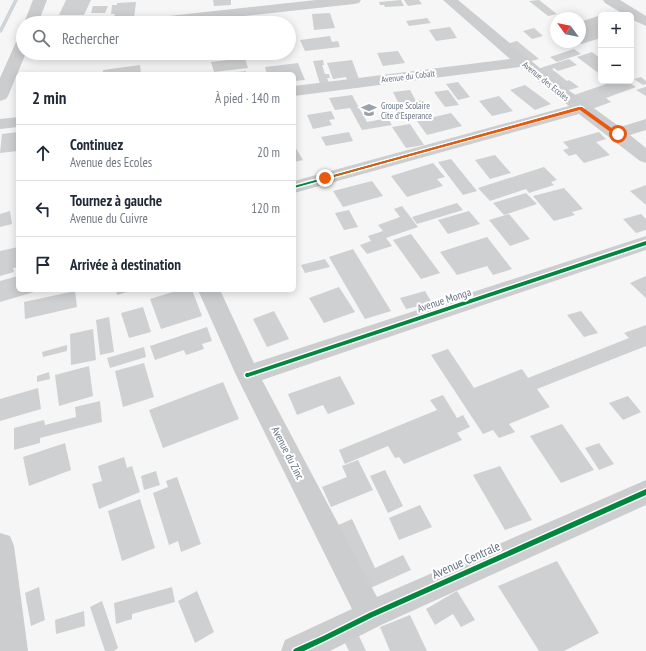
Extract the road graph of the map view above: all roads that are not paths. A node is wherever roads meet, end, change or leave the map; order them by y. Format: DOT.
graph roads {
  1 [pos="40,0"];
  2 [pos="354,0"];
  3 [pos="450,0"];
  4 [pos="610,0"];
  5 [pos="34,16"];
  6 [pos="206,16"];
  7 [pos="646,22"];
  8 [pos="16,58"];
  9 [pos="522,62"];
  10 [pos="296,91"];
  11 [pos="0,96"];
  12 [pos="581,108"];
  13 [pos="16,122"];
  14 [pos="0,124"];
  15 [pos="646,124"];
  16 [pos="618,134"];
  17 [pos="646,158"];
  18 [pos="296,186"];
  19 [pos="646,244"];
  20 [pos="210,292"];
  21 [pos="248,375"];
  22 [pos="646,492"];
  23 [pos="0,546"];
  24 [pos="371,615"];
  25 [pos="328,645"];
  26 [pos="13,651"];
  27 [pos="296,651"];
  1 -- 5 [label="street"];
  2 -- 6 [label="street"];
  3 -- 9 [label="street, Avenue des Ecoles"];
  4 -- 7 [label="street"];
  8 -- 11 [label="street"];
  9 -- 10 [label="street, Avenue du Cobalt"];
  9 -- 12 [label="street, Avenue des Ecoles"];
  12 -- 16 [label="street, Avenue des Ecoles"];
  12 -- 18 [label="street"];
  13 -- 14 [label="street"];
  15 -- 16 [label="street"];
  16 -- 17 [label="street, Avenue des Ecoles"];
  19 -- 21 [label="street, Avenue Monga"];
  20 -- 21 [label="street, Avenue du Zinc"];
  21 -- 24 [label="street, Avenue du Zinc"];
  22 -- 24 [label="street, Avenue Centrale"];
  23 -- 26 [label="street"];
  24 -- 25 [label="street, Avenue Centrale"];
  25 -- 27 [label="street, Avenue Centrale"];
}
